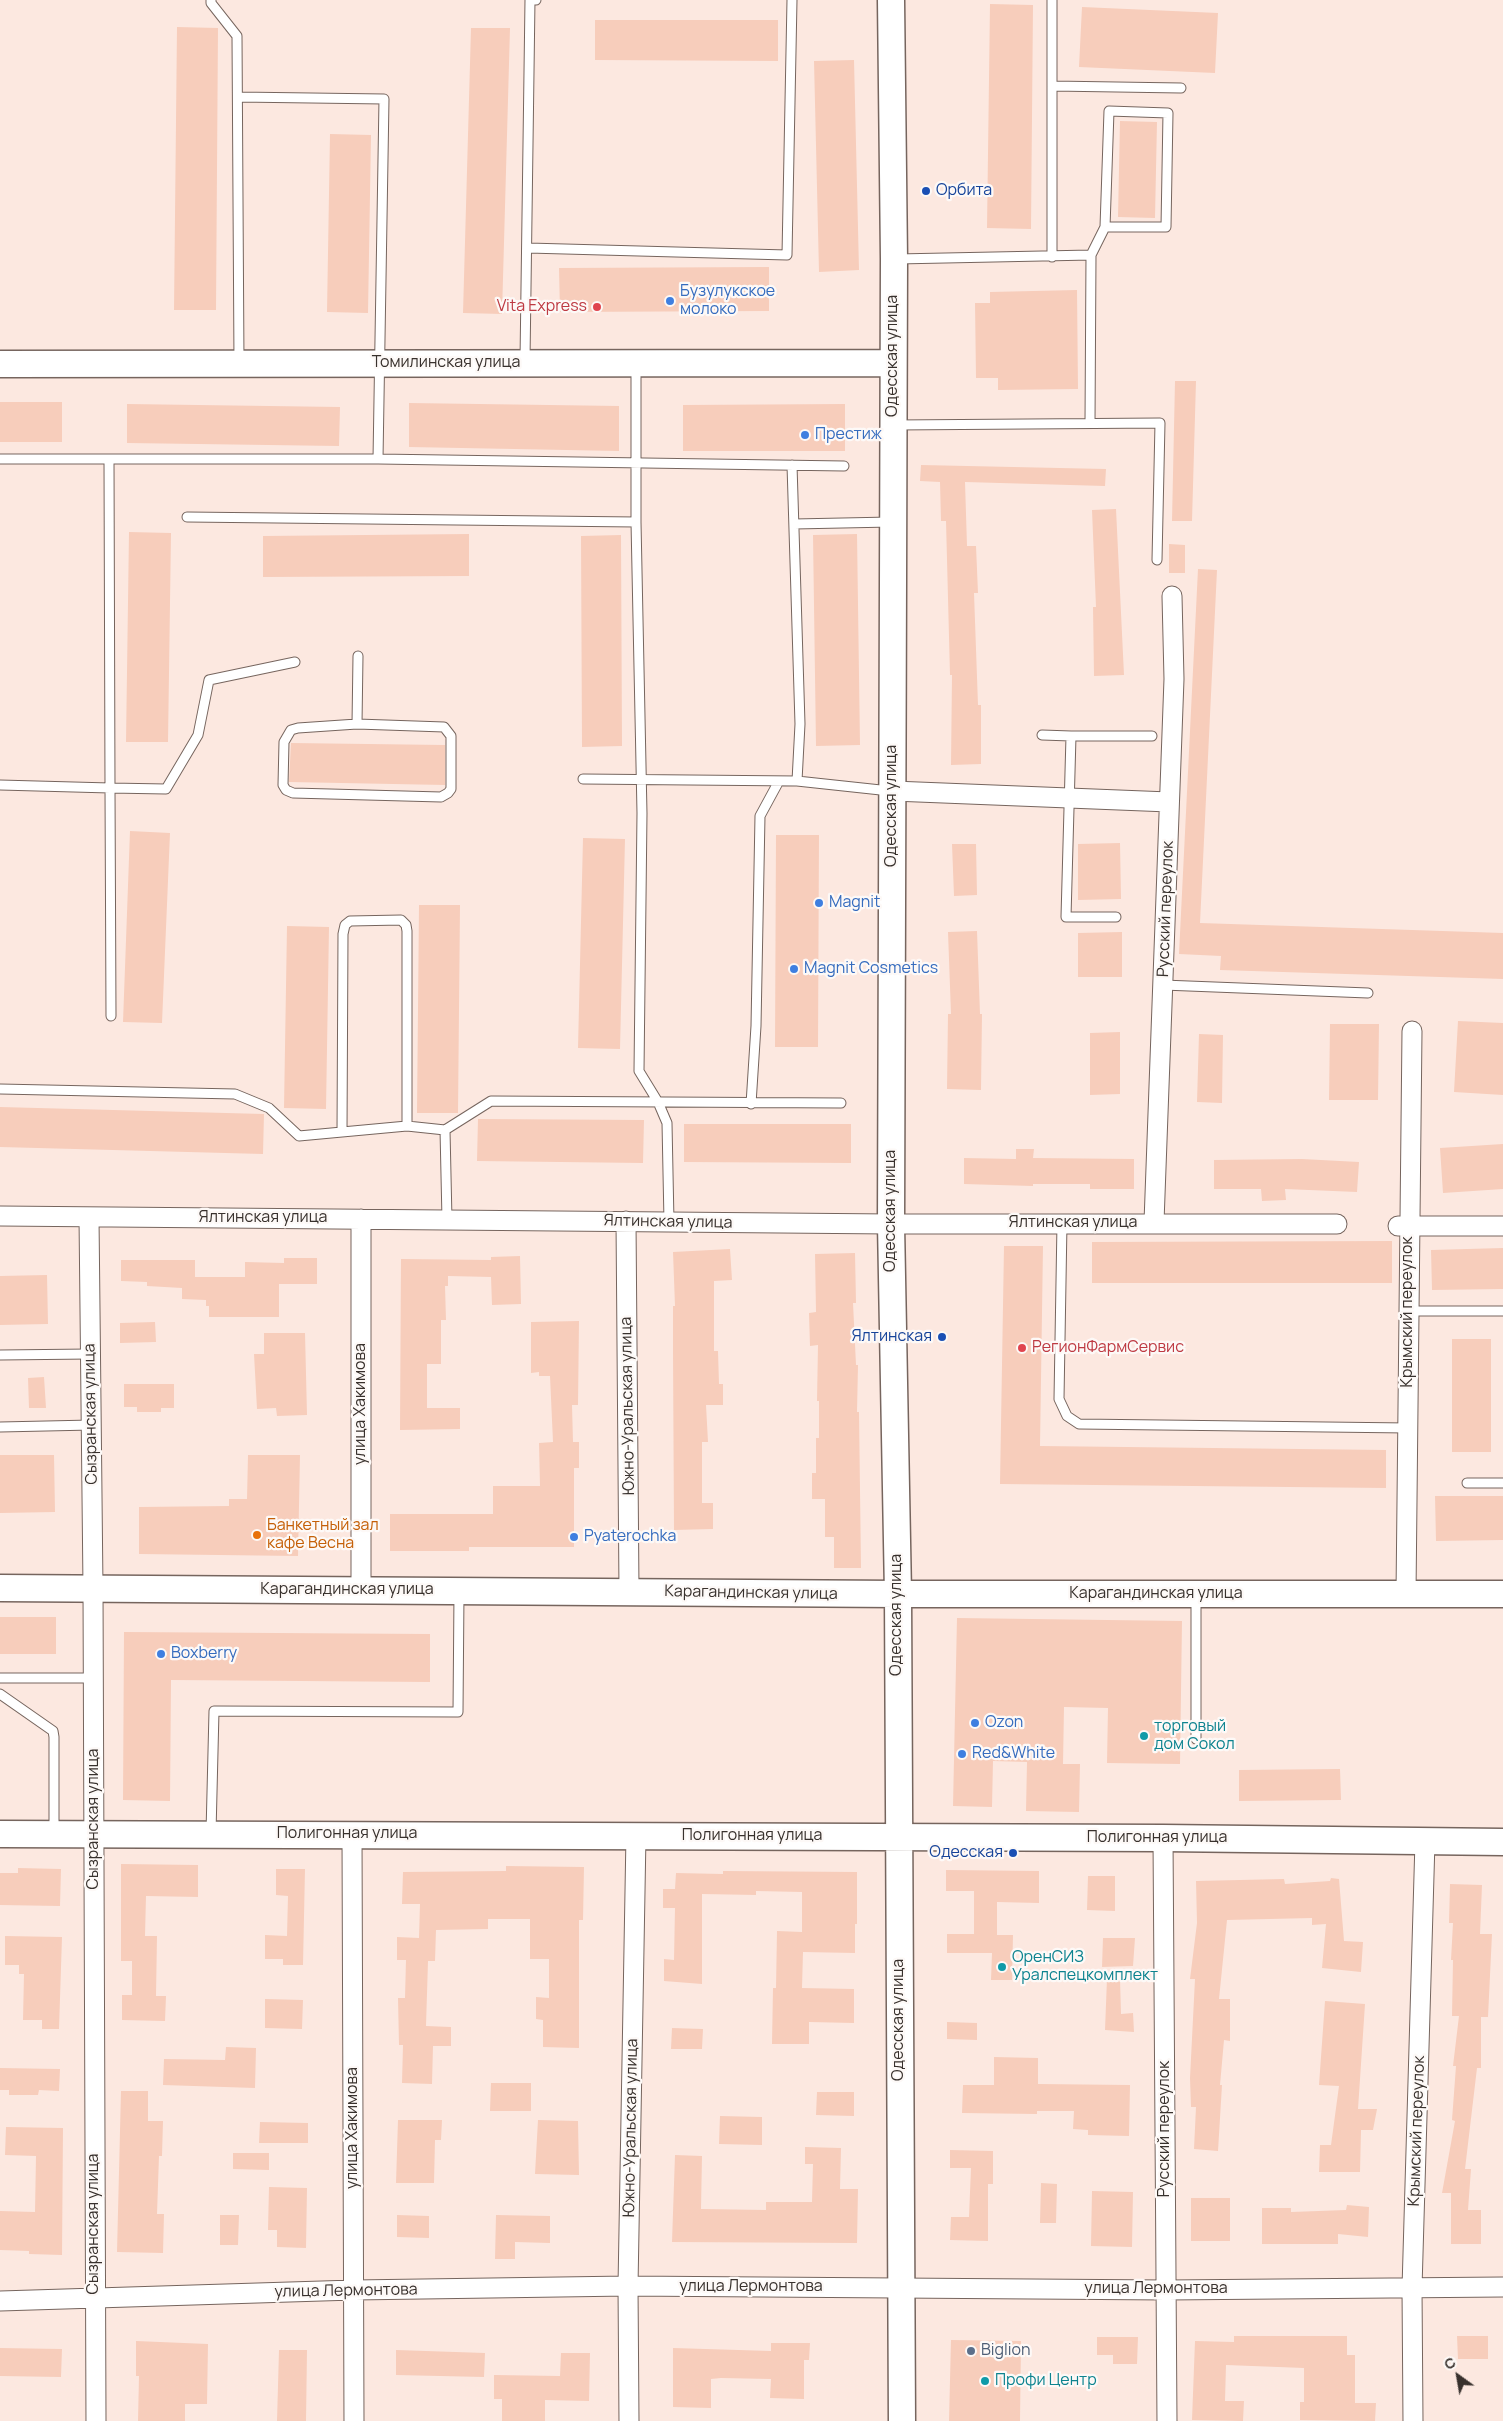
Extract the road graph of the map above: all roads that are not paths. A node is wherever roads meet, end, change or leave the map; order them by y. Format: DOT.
graph roads {
  1 [pos="211,0"];
  2 [pos="536,0"];
  3 [pos="792,0"];
  4 [pos="891,0"];
  5 [pos="1052,0"];
  6 [pos="1052,86"];
  7 [pos="1180,88"];
  8 [pos="238,97"];
  9 [pos="1105,228"];
  10 [pos="528,248"];
  11 [pos="1091,255"];
  12 [pos="1052,257"];
  13 [pos="894,259"];
  14 [pos="380,363"];
  15 [pos="525,363"];
  16 [pos="636,363"];
  17 [pos="893,363"];
  18 [pos="0,364"];
  19 [pos="240,364"];
  20 [pos="1090,423"];
  21 [pos="893,425"];
  22 [pos="0,459"];
  23 [pos="109,459"];
  24 [pos="378,459"];
  25 [pos="638,463"];
  26 [pos="792,465"];
  27 [pos="844,466"];
  28 [pos="187,517"];
  29 [pos="636,522"];
  30 [pos="892,522"];
  31 [pos="794,524"];
  32 [pos="1157,560"];
  33 [pos="1172,596"];
  34 [pos="358,656"];
  35 [pos="295,662"];
  36 [pos="358,724"];
  37 [pos="1042,735"];
  38 [pos="1071,736"];
  39 [pos="1152,736"];
  40 [pos="583,779"];
  41 [pos="641,779"];
  42 [pos="798,781"];
  43 [pos="779,782"];
  44 [pos="0,785"];
  45 [pos="110,788"];
  46 [pos="892,791"];
  47 [pos="1070,798"];
  48 [pos="1169,802"];
  49 [pos="1116,917"];
  50 [pos="1163,985"];
  51 [pos="1368,993"];
  52 [pos="111,1016"];
  53 [pos="1412,1031"];
  54 [pos="0,1089"];
  55 [pos="658,1102"];
  56 [pos="841,1103"];
  57 [pos="750,1104"];
  58 [pos="407,1126"];
  59 [pos="445,1130"];
  60 [pos="342,1132"];
  61 [pos="0,1216"];
  62 [pos="89,1217"];
  63 [pos="361,1219"];
  64 [pos="447,1220"];
  65 [pos="626,1221"];
  66 [pos="669,1222"];
  67 [pos="1154,1222"];
  68 [pos="891,1224"];
  69 [pos="1062,1224"];
  70 [pos="1337,1224"];
  71 [pos="1403,1226"];
  72 [pos="1503,1226"];
  73 [pos="1409,1311"];
  74 [pos="1503,1311"];
  75 [pos="90,1354"];
  76 [pos="0,1355"];
  77 [pos="92,1425"];
  78 [pos="0,1427"];
  79 [pos="1408,1428"];
  80 [pos="1503,1482"];
  81 [pos="1467,1483"];
  82 [pos="0,1588"];
  83 [pos="93,1588"];
  84 [pos="361,1590"];
  85 [pos="459,1591"];
  86 [pos="629,1592"];
  87 [pos="898,1594"];
  88 [pos="1196,1594"];
  89 [pos="1406,1594"];
  90 [pos="1503,1594"];
  91 [pos="0,1678"];
  92 [pos="94,1678"];
  93 [pos="0,1694"];
  94 [pos="1196,1739"];
  95 [pos="0,1834"];
  96 [pos="54,1834"];
  97 [pos="94,1834"];
  98 [pos="211,1834"];
  99 [pos="352,1834"];
  100 [pos="636,1835"];
  101 [pos="898,1838"];
  102 [pos="1163,1838"];
  103 [pos="1425,1841"];
  104 [pos="1503,1842"];
  105 [pos="628,2286"];
  106 [pos="901,2287"];
  107 [pos="1503,2287"];
  108 [pos="1412,2288"];
  109 [pos="354,2290"];
  110 [pos="1166,2290"];
  111 [pos="94,2298"];
  112 [pos="0,2301"];
  113 [pos="96,2421"];
  114 [pos="354,2421"];
  115 [pos="629,2421"];
  116 [pos="902,2421"];
  117 [pos="1167,2421"];
  118 [pos="1413,2421"];
  1 -- 8 [label="lane"];
  2 -- 10 [label="lane"];
  3 -- 10 [label="lane"];
  4 -- 13 [label="street, Одесская улица"];
  5 -- 6 [label="lane"];
  6 -- 7 [label="lane"];
  6 -- 12 [label="lane"];
  8 -- 14 [label="lane"];
  8 -- 19 [label="lane"];
  9 -- 9 [label="lane"];
  9 -- 11 [label="lane"];
  10 -- 15 [label="lane"];
  11 -- 12 [label="lane"];
  11 -- 20 [label="lane"];
  12 -- 13 [label="lane"];
  13 -- 17 [label="street, Одесская улица"];
  14 -- 15 [label="street, Томилинская улица"];
  14 -- 19 [label="street, Томилинская улица"];
  14 -- 24 [label="lane"];
  15 -- 16 [label="street, Томилинская улица"];
  16 -- 17 [label="street, Томилинская улица"];
  16 -- 25 [label="lane"];
  17 -- 21 [label="street, Одесская улица"];
  18 -- 19 [label="street, Томилинская улица"];
  20 -- 21 [label="lane"];
  20 -- 32 [label="lane"];
  21 -- 30 [label="street, Одесская улица"];
  22 -- 23 [label="lane"];
  23 -- 24 [label="lane"];
  23 -- 45 [label="lane"];
  24 -- 25 [label="lane"];
  25 -- 26 [label="lane"];
  25 -- 29 [label="lane"];
  26 -- 27 [label="lane"];
  26 -- 31 [label="lane"];
  28 -- 29 [label="lane"];
  29 -- 41 [label="lane"];
  30 -- 31 [label="lane"];
  30 -- 46 [label="street, Одесская улица"];
  31 -- 42 [label="lane"];
  33 -- 48 [label="street, Русский переулок"];
  34 -- 36 [label="lane"];
  35 -- 45 [label="lane"];
  36 -- 36 [label="lane"];
  37 -- 38 [label="lane"];
  38 -- 39 [label="lane"];
  38 -- 47 [label="lane"];
  40 -- 41 [label="lane"];
  41 -- 43 [label="lane"];
  41 -- 55 [label="lane"];
  42 -- 43 [label="lane"];
  42 -- 46 [label="lane"];
  43 -- 57 [label="lane"];
  44 -- 45 [label="lane"];
  45 -- 52 [label="lane"];
  46 -- 47 [label="street"];
  46 -- 68 [label="street, Одесская улица"];
  47 -- 48 [label="street"];
  47 -- 49 [label="lane"];
  48 -- 50 [label="street, Русский переулок"];
  50 -- 51 [label="lane"];
  50 -- 67 [label="street, Русский переулок"];
  53 -- 71 [label="street, Крымский переулок"];
  54 -- 60 [label="lane"];
  55 -- 57 [label="lane"];
  55 -- 59 [label="lane"];
  55 -- 66 [label="lane"];
  56 -- 57 [label="lane"];
  58 -- 59 [label="lane"];
  58 -- 60 [label="lane"];
  58 -- 60 [label="lane"];
  59 -- 64 [label="lane"];
  61 -- 62 [label="street, Ялтинская улица"];
  62 -- 63 [label="street, Ялтинская улица"];
  62 -- 75 [label="street, Сызранская улица"];
  63 -- 64 [label="street, Ялтинская улица"];
  63 -- 84 [label="street, улица Хакимова"];
  64 -- 65 [label="street, Ялтинская улица"];
  65 -- 66 [label="street, Ялтинская улица"];
  65 -- 86 [label="street, Южно-Уральская улица"];
  66 -- 68 [label="street, Ялтинская улица"];
  67 -- 69 [label="street, Ялтинская улица"];
  67 -- 70 [label="street, Ялтинская улица"];
  68 -- 69 [label="street, Ялтинская улица"];
  68 -- 87 [label="street, Одесская улица"];
  69 -- 79 [label="lane"];
  71 -- 72 [label="street"];
  71 -- 73 [label="street, Крымский переулок"];
  73 -- 74 [label="lane"];
  73 -- 79 [label="street, Крымский переулок"];
  75 -- 76 [label="lane"];
  75 -- 77 [label="street, Сызранская улица"];
  77 -- 78 [label="lane"];
  77 -- 83 [label="street, Сызранская улица"];
  79 -- 89 [label="street, Крымский переулок"];
  80 -- 81 [label="lane"];
  82 -- 83 [label="street, Карагандинская улица"];
  83 -- 84 [label="street, Карагандинская улица"];
  83 -- 92 [label="street, Сызранская улица"];
  84 -- 85 [label="street, Карагандинская улица"];
  85 -- 86 [label="street, Карагандинская улица"];
  85 -- 98 [label="lane"];
  86 -- 87 [label="street, Карагандинская улица"];
  87 -- 88 [label="street, Карагандинская улица"];
  87 -- 101 [label="street, Одесская улица"];
  88 -- 89 [label="street, Карагандинская улица"];
  88 -- 94 [label="lane"];
  89 -- 90 [label="street, Карагандинская улица"];
  91 -- 92 [label="lane"];
  92 -- 97 [label="street, Сызранская улица"];
  93 -- 96 [label="lane"];
  95 -- 96 [label="street, Полигонная улица"];
  96 -- 97 [label="street, Полигонная улица"];
  97 -- 98 [label="street, Полигонная улица"];
  97 -- 111 [label="street, Сызранская улица"];
  98 -- 99 [label="street, Полигонная улица"];
  99 -- 100 [label="street, Полигонная улица"];
  99 -- 109 [label="street, улица Хакимова"];
  100 -- 101 [label="street, Полигонная улица"];
  100 -- 105 [label="street, Южно-Уральская улица"];
  101 -- 102 [label="street, Полигонная улица"];
  101 -- 106 [label="street, Одесская улица"];
  102 -- 103 [label="street, Полигонная улица"];
  102 -- 110 [label="street, Русский переулок"];
  103 -- 104 [label="street, Полигонная улица"];
  103 -- 108 [label="street, Крымский переулок"];
  105 -- 106 [label="street, улица Лермонтова"];
  105 -- 109 [label="street, улица Лермонтова"];
  105 -- 115 [label="street, Южно-Уральская улица"];
  106 -- 110 [label="street, улица Лермонтова"];
  106 -- 116 [label="street, Одесская улица"];
  107 -- 108 [label="street, улица Лермонтова"];
  108 -- 110 [label="street, улица Лермонтова"];
  108 -- 118 [label="street, Крымский переулок"];
  109 -- 111 [label="street, улица Лермонтова"];
  109 -- 114 [label="street, улица Хакимова"];
  110 -- 117 [label="street, Русский переулок"];
  111 -- 112 [label="street, улица Лермонтова"];
  111 -- 113 [label="street, Сызранская улица"];
}
